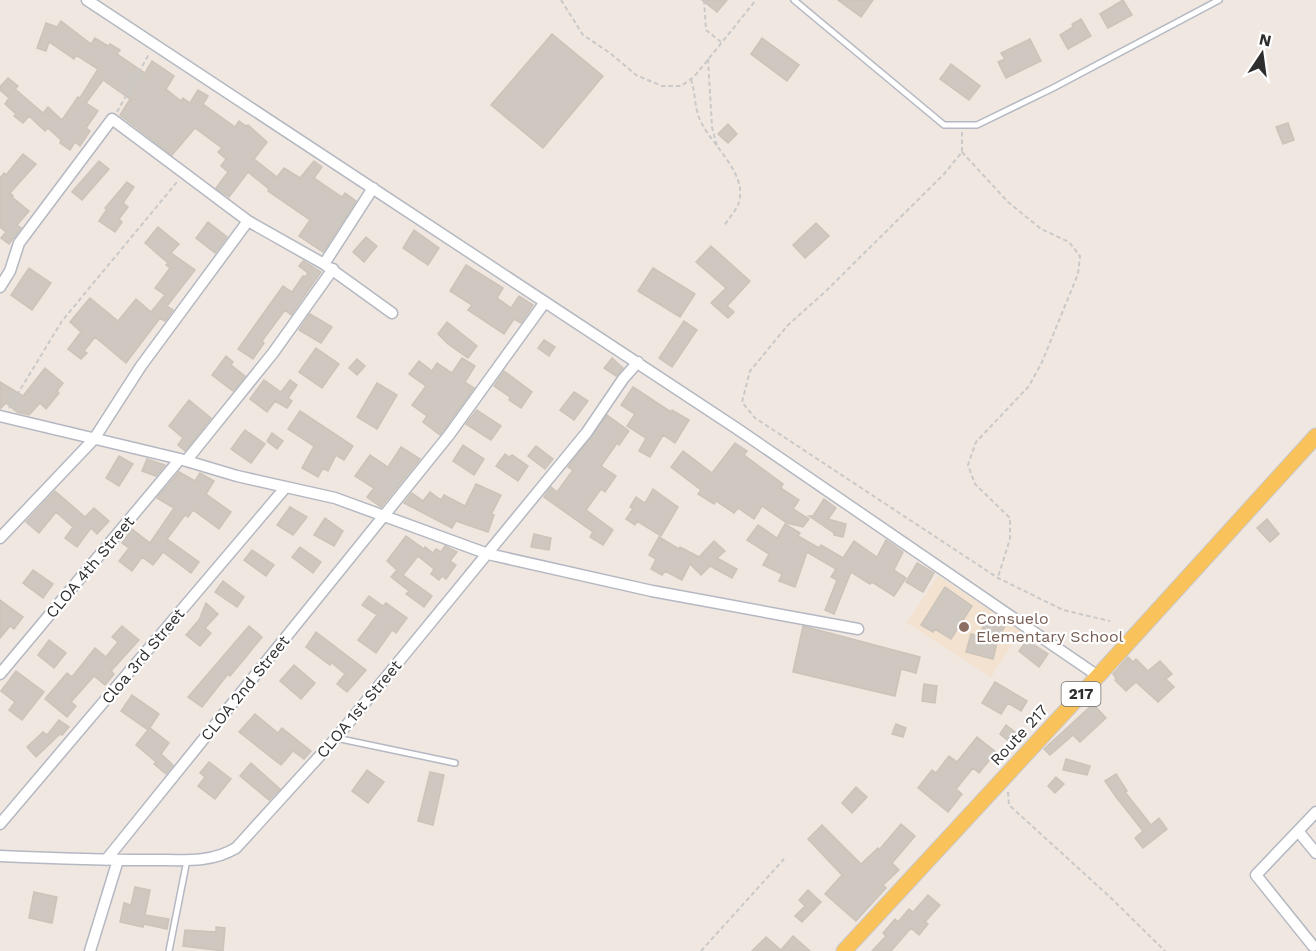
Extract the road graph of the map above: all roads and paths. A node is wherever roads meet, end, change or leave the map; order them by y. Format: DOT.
graph roads {
  1 [pos="87,0"];
  2 [pos="561,0"];
  3 [pos="704,0"];
  4 [pos="756,0"];
  5 [pos="794,0"];
  6 [pos="1219,0"];
  7 [pos="721,42"];
  8 [pos="155,43"];
  9 [pos="708,59"];
  10 [pos="691,79"];
  11 [pos="112,119"];
  12 [pos="962,125"];
  13 [pos="718,148"];
  14 [pos="962,152"];
  15 [pos="185,173"];
  16 [pos="373,188"];
  17 [pos="248,221"];
  18 [pos="724,226"];
  19 [pos="328,266"];
  20 [pos="0,286"];
  21 [pos="545,302"];
  22 [pos="392,313"];
  23 [pos="638,362"];
  24 [pos="3,416"];
  25 [pos="1316,435"];
  26 [pos="94,439"];
  27 [pos="183,460"];
  28 [pos="285,488"];
  29 [pos="384,515"];
  30 [pos="0,538"];
  31 [pos="488,554"];
  32 [pos="998,578"];
  33 [pos="1110,621"];
  34 [pos="858,629"];
  35 [pos="0,674"];
  36 [pos="1098,676"];
  37 [pos="336,738"];
  38 [pos="455,763"];
  39 [pos="1007,774"];
  40 [pos="1316,812"];
  41 [pos="0,824"];
  42 [pos="1298,831"];
  43 [pos="1316,853"];
  44 [pos="0,856"];
  45 [pos="784,859"];
  46 [pos="112,860"];
  47 [pos="187,860"];
  48 [pos="1313,946"];
  49 [pos="90,951"];
  50 [pos="169,951"];
  51 [pos="700,951"];
  52 [pos="844,951"];
  53 [pos="1165,951"];
  1 -- 8 [label="street"];
  2 -- 10 [label="path"];
  3 -- 7 [label="path"];
  4 -- 7 [label="path"];
  5 -- 12 [label="lane"];
  6 -- 12 [label="lane"];
  7 -- 9 [label="path"];
  8 -- 11 [label="path"];
  8 -- 16 [label="street"];
  9 -- 10 [label="path"];
  9 -- 13 [label="path"];
  10 -- 13 [label="path"];
  11 -- 15 [label="street"];
  11 -- 20 [label="street"];
  12 -- 14 [label="path"];
  13 -- 18 [label="path"];
  14 -- 32 [label="path"];
  14 -- 32 [label="path"];
  15 -- 17 [label="street"];
  15 -- 24 [label="path"];
  16 -- 19 [label="street, CLOA 4th Street"];
  16 -- 21 [label="street"];
  17 -- 19 [label="street"];
  17 -- 26 [label="street"];
  19 -- 22 [label="street"];
  19 -- 27 [label="street, CLOA 4th Street"];
  21 -- 23 [label="street"];
  21 -- 29 [label="street, CLOA 2nd Street"];
  23 -- 31 [label="street, CLOA 1st Street"];
  23 -- 36 [label="street"];
  24 -- 26 [label="street"];
  25 -- 36 [label="main road, Route 217 / 217"];
  26 -- 27 [label="street"];
  26 -- 30 [label="street"];
  27 -- 28 [label="street"];
  27 -- 35 [label="street, CLOA 4th Street"];
  28 -- 29 [label="street"];
  28 -- 41 [label="street, Cloa 3rd Street"];
  29 -- 31 [label="street"];
  29 -- 46 [label="street, CLOA 2nd Street"];
  31 -- 34 [label="street"];
  31 -- 37 [label="street, CLOA 1st Street"];
  32 -- 33 [label="path"];
  36 -- 39 [label="main road, Route 217 / 217"];
  37 -- 38 [label="lane"];
  37 -- 47 [label="street, CLOA 1st Street"];
  39 -- 52 [label="main road, Route 217 / 217"];
  39 -- 53 [label="path"];
  40 -- 42 [label="street"];
  42 -- 43 [label="street"];
  42 -- 48 [label="street"];
  44 -- 46 [label="street"];
  45 -- 51 [label="path"];
  46 -- 47 [label="street"];
  46 -- 49 [label="street, CLOA 2nd Street"];
  47 -- 50 [label="lane"];
}
